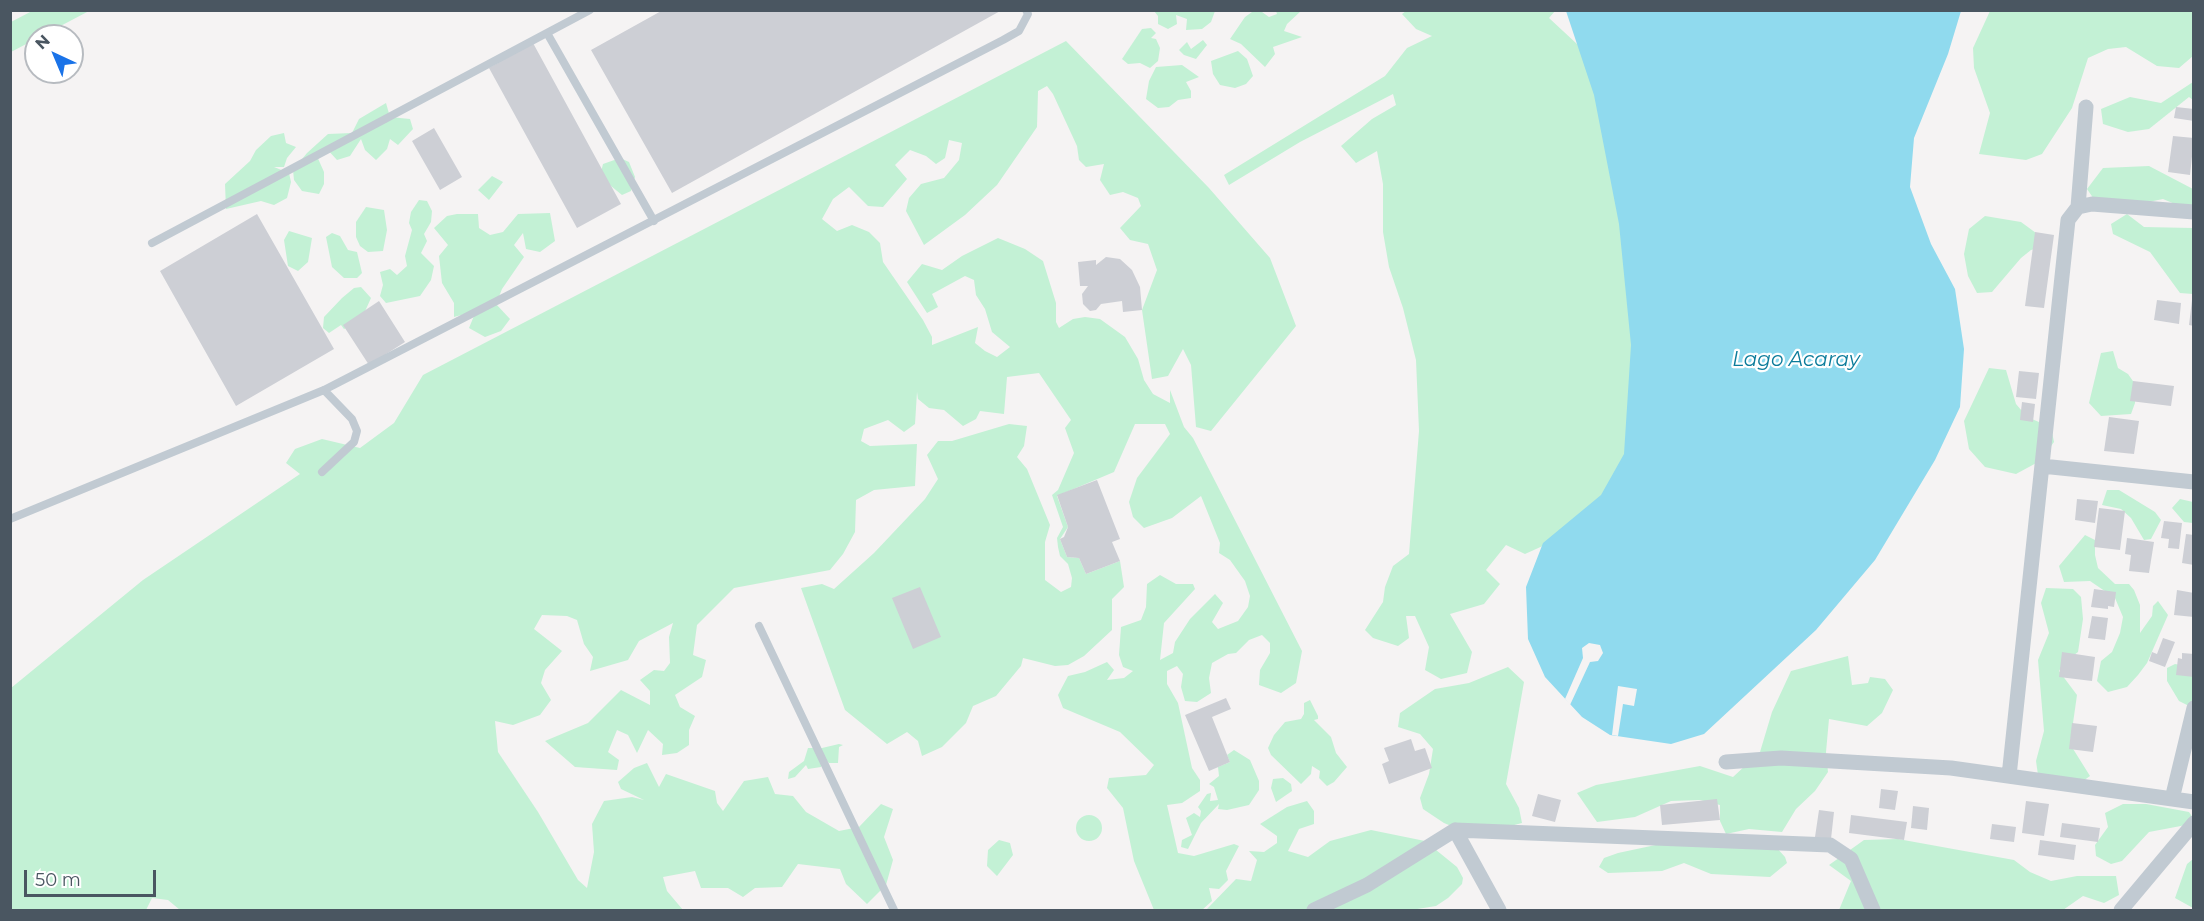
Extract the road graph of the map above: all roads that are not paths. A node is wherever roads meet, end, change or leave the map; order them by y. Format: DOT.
graph roads {
  1 [pos="590,10"];
  2 [pos="1026,10"];
  3 [pos="547,33"];
  4 [pos="2086,107"];
  5 [pos="2078,207"];
  6 [pos="2193,212"];
  7 [pos="654,220"];
  8 [pos="152,243"];
  9 [pos="324,390"];
  10 [pos="2042,466"];
  11 [pos="322,471"];
  12 [pos="2193,482"];
  13 [pos="10,519"];
  14 [pos="759,626"];
  15 [pos="2193,708"];
  16 [pos="1726,762"];
  17 [pos="2009,776"];
  18 [pos="2172,799"];
  19 [pos="2193,802"];
  20 [pos="2193,823"];
  21 [pos="1455,830"];
  22 [pos="894,910"];
  23 [pos="1314,910"];
  24 [pos="1499,910"];
  25 [pos="1873,910"];
  26 [pos="2121,910"];
  1 -- 3 [label="lane"];
  2 -- 7 [label="lane"];
  3 -- 7 [label="lane"];
  3 -- 8 [label="lane"];
  4 -- 5 [label="street"];
  5 -- 6 [label="street"];
  5 -- 10 [label="street"];
  7 -- 9 [label="lane"];
  9 -- 11 [label="lane"];
  9 -- 13 [label="lane"];
  10 -- 12 [label="street"];
  10 -- 17 [label="street"];
  14 -- 22 [label="lane"];
  15 -- 18 [label="street"];
  16 -- 17 [label="street"];
  17 -- 18 [label="street"];
  18 -- 19 [label="street"];
  20 -- 26 [label="street"];
  21 -- 23 [label="street"];
  21 -- 24 [label="street"];
  21 -- 25 [label="street"];
}
